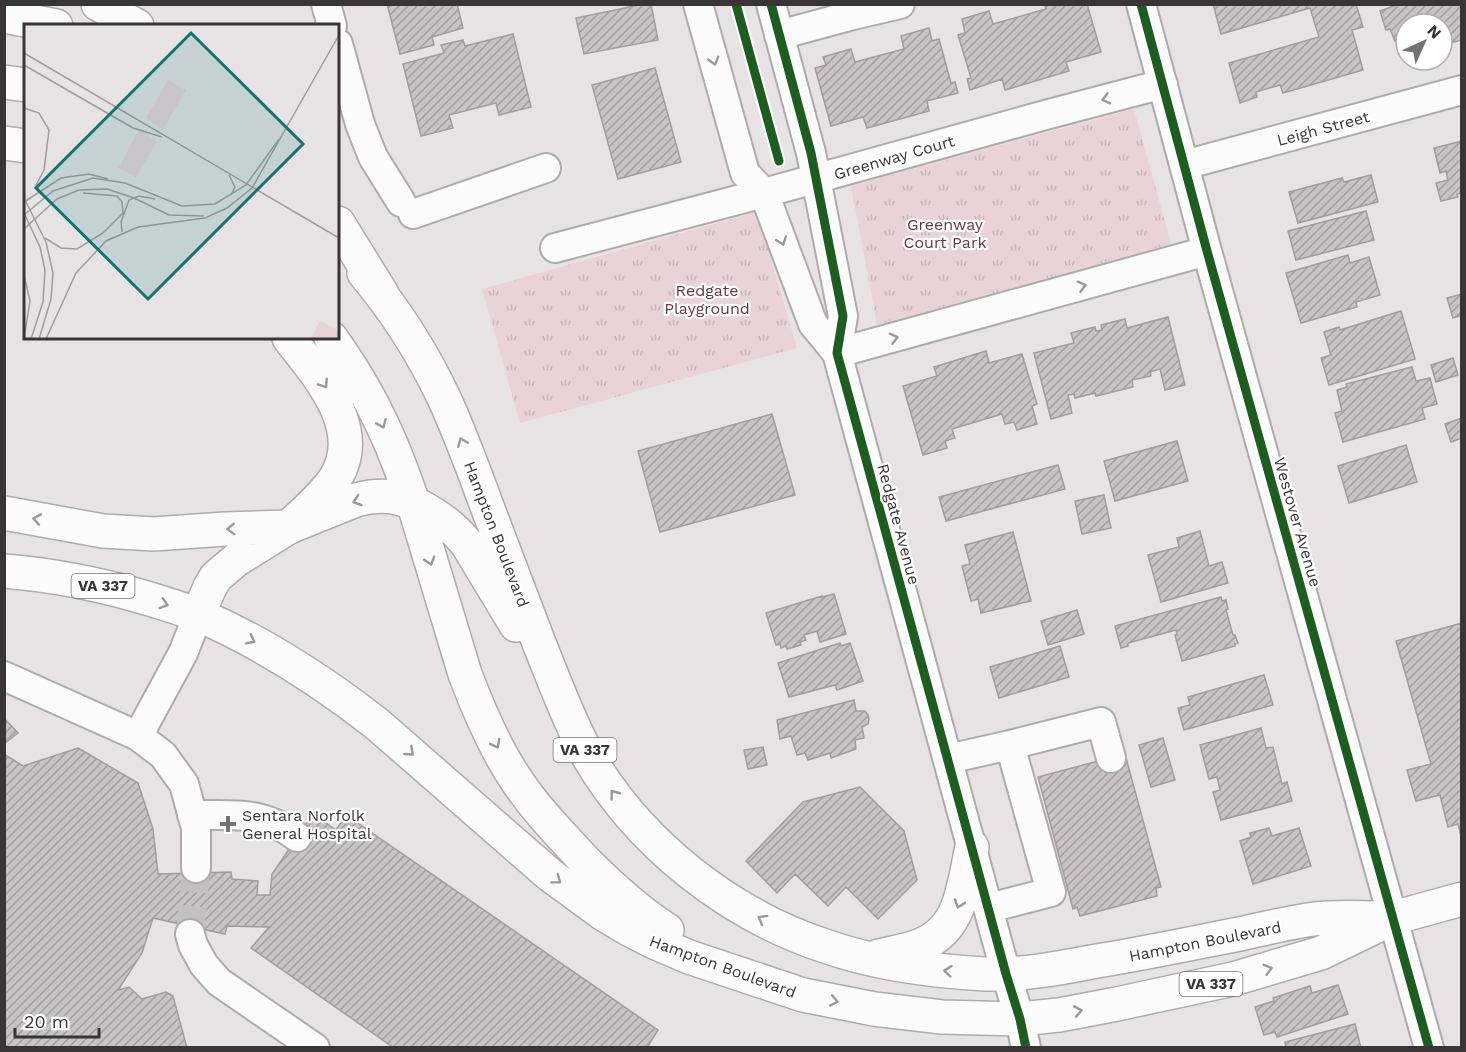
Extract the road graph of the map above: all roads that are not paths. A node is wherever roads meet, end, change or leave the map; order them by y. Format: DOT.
graph roads {
  1 [pos="98,4"];
  2 [pos="326,4"];
  3 [pos="698,4"];
  4 [pos="771,4"];
  5 [pos="900,4"];
  6 [pos="1141,4"];
  7 [pos="4,16"];
  8 [pos="46,24"];
  9 [pos="133,24"];
  10 [pos="331,24"];
  11 [pos="779,34"];
  12 [pos="339,48"];
  13 [pos="4,82"];
  14 [pos="24,84"];
  15 [pos="1163,84"];
  16 [pos="1461,90"];
  17 [pos="4,143"];
  18 [pos="24,146"];
  19 [pos="1184,165"];
  20 [pos="546,168"];
  21 [pos="816,179"];
  22 [pos="764,193"];
  23 [pos="339,225"];
  24 [pos="339,245"];
  25 [pos="555,248"];
  26 [pos="1207,251"];
  27 [pos="382,294"];
  28 [pos="290,339"];
  29 [pos="332,339"];
  30 [pos="837,353"];
  31 [pos="414,505"];
  32 [pos="4,513"];
  33 [pos="289,527"];
  34 [pos="4,571"];
  35 [pos="198,615"];
  36 [pos="4,676"];
  37 [pos="561,698"];
  38 [pos="138,736"];
  39 [pos="1010,745"];
  40 [pos="1111,758"];
  41 [pos="948,759"];
  42 [pos="192,815"];
  43 [pos="297,837"];
  44 [pos="972,847"];
  45 [pos="196,868"];
  46 [pos="1461,899"];
  47 [pos="989,908"];
  48 [pos="1393,918"];
  49 [pos="190,933"];
  50 [pos="868,958"];
  51 [pos="737,974"];
  52 [pos="1006,974"];
  53 [pos="1023,1033"];
  54 [pos="315,1047"];
  55 [pos="1429,1047"];
  1 -- 9 [label="main road"];
  2 -- 10 [label="street"];
  3 -- 22 [label="street, Redgate Avenue, one-way"];
  4 -- 11 [label="street, Redgate Avenue"];
  5 -- 11 [label="street"];
  6 -- 15 [label="street, Westover Avenue"];
  7 -- 8 [label="main road"];
  11 -- 21 [label="street, Redgate Avenue"];
  12 -- 20 [label="street"];
  13 -- 14 [label="main road"];
  15 -- 19 [label="street, Westover Avenue"];
  15 -- 21 [label="street, Greenway Court, one-way"];
  16 -- 19 [label="street, Leigh Street"];
  17 -- 18 [label="main road"];
  19 -- 26 [label="street, Westover Avenue"];
  21 -- 22 [label="street, Greenway Court"];
  21 -- 30 [label="street, Redgate Avenue"];
  22 -- 25 [label="street, Greenway Court"];
  22 -- 30 [label="street, Redgate Avenue, one-way"];
  23 -- 27 [label="main road"];
  24 -- 27 [label="main road, Hampton Boulevard / VA 337"];
  30 -- 26 [label="street, one-way"];
  26 -- 48 [label="street, Westover Avenue"];
  37 -- 27 [label="main road, Hampton Boulevard / VA 337, one-way"];
  28 -- 33 [label="main road, one-way"];
  29 -- 31 [label="main road, one-way"];
  30 -- 41 [label="street, Redgate Avenue"];
  31 -- 33 [label="main road, one-way"];
  31 -- 37 [label="main road"];
  31 -- 51 [label="main road, one-way"];
  33 -- 32 [label="main road, one-way"];
  33 -- 35 [label="main road"];
  34 -- 35 [label="main road, Hampton Boulevard / VA 337, one-way"];
  35 -- 38 [label="street"];
  35 -- 51 [label="main road, Hampton Boulevard / VA 337, one-way"];
  36 -- 38 [label="street"];
  50 -- 37 [label="main road, Hampton Boulevard / VA 337, one-way"];
  38 -- 42 [label="street"];
  39 -- 40 [label="street"];
  39 -- 41 [label="street"];
  39 -- 47 [label="street"];
  41 -- 44 [label="street, Redgate Avenue"];
  42 -- 43 [label="street"];
  42 -- 45 [label="street"];
  44 -- 47 [label="street, Redgate Avenue"];
  44 -- 50 [label="main road, one-way"];
  46 -- 48 [label="main road, Hampton Boulevard / VA 337"];
  47 -- 52 [label="street, Redgate Avenue"];
  48 -- 52 [label="main road, Hampton Boulevard / VA 337"];
  53 -- 48 [label="main road, Hampton Boulevard / VA 337, one-way"];
  48 -- 55 [label="street, Westover Avenue"];
  49 -- 54 [label="street"];
  52 -- 50 [label="main road, Hampton Boulevard / VA 337, one-way"];
  51 -- 53 [label="main road, Hampton Boulevard / VA 337, one-way"];
  52 -- 53 [label="street, Redgate Avenue"];
}
